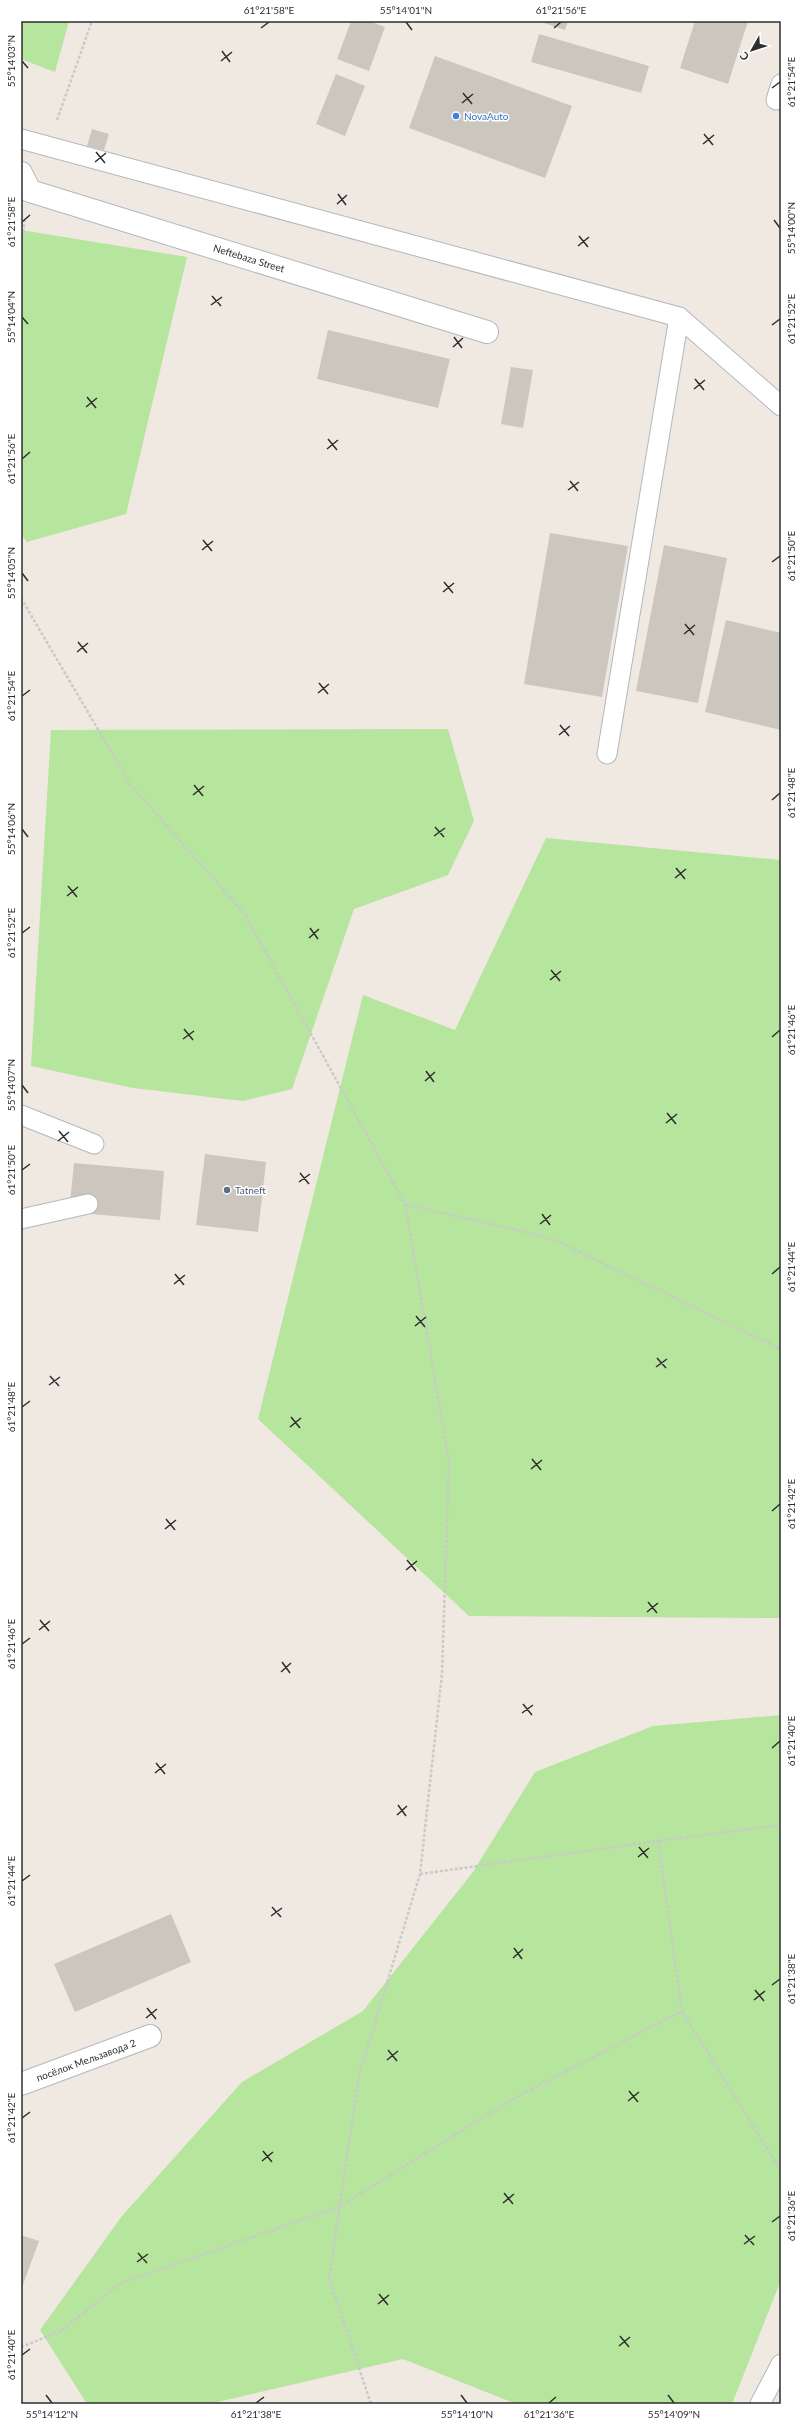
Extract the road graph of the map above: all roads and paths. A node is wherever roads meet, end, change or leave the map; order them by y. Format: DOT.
graph roads {
  1 [pos="21,139"];
  2 [pos="21,174"];
  3 [pos="679,317"];
  4 [pos="487,332"];
  5 [pos="781,406"];
  6 [pos="21,598"];
  7 [pos="607,754"];
  8 [pos="21,1115"];
  9 [pos="94,1144"];
  10 [pos="88,1204"];
  11 [pos="405,1204"];
  12 [pos="21,1219"];
  13 [pos="781,1349"];
  14 [pos="781,1825"];
  15 [pos="658,1841"];
  16 [pos="420,1874"];
  17 [pos="682,2011"];
  18 [pos="150,2036"];
  19 [pos="21,2084"];
  20 [pos="781,2171"];
  21 [pos="339,2207"];
  22 [pos="21,2347"];
  23 [pos="781,2364"];
  24 [pos="371,2404"];
  25 [pos="760,2404"];
  1 -- 3 [label="lane"];
  2 -- 4 [label="street, Neftebaza Street"];
  3 -- 5 [label="lane"];
  3 -- 7 [label="lane"];
  6 -- 11 [label="path"];
  8 -- 9 [label="lane"];
  10 -- 12 [label="lane"];
  11 -- 13 [label="path"];
  11 -- 16 [label="path"];
  14 -- 15 [label="path"];
  15 -- 16 [label="path"];
  15 -- 17 [label="path"];
  16 -- 21 [label="path"];
  17 -- 20 [label="path"];
  17 -- 21 [label="path"];
  18 -- 19 [label="street, посёлок Мельзавода 2"];
  21 -- 22 [label="path"];
  21 -- 24 [label="path"];
  23 -- 25 [label="lane"];
}
